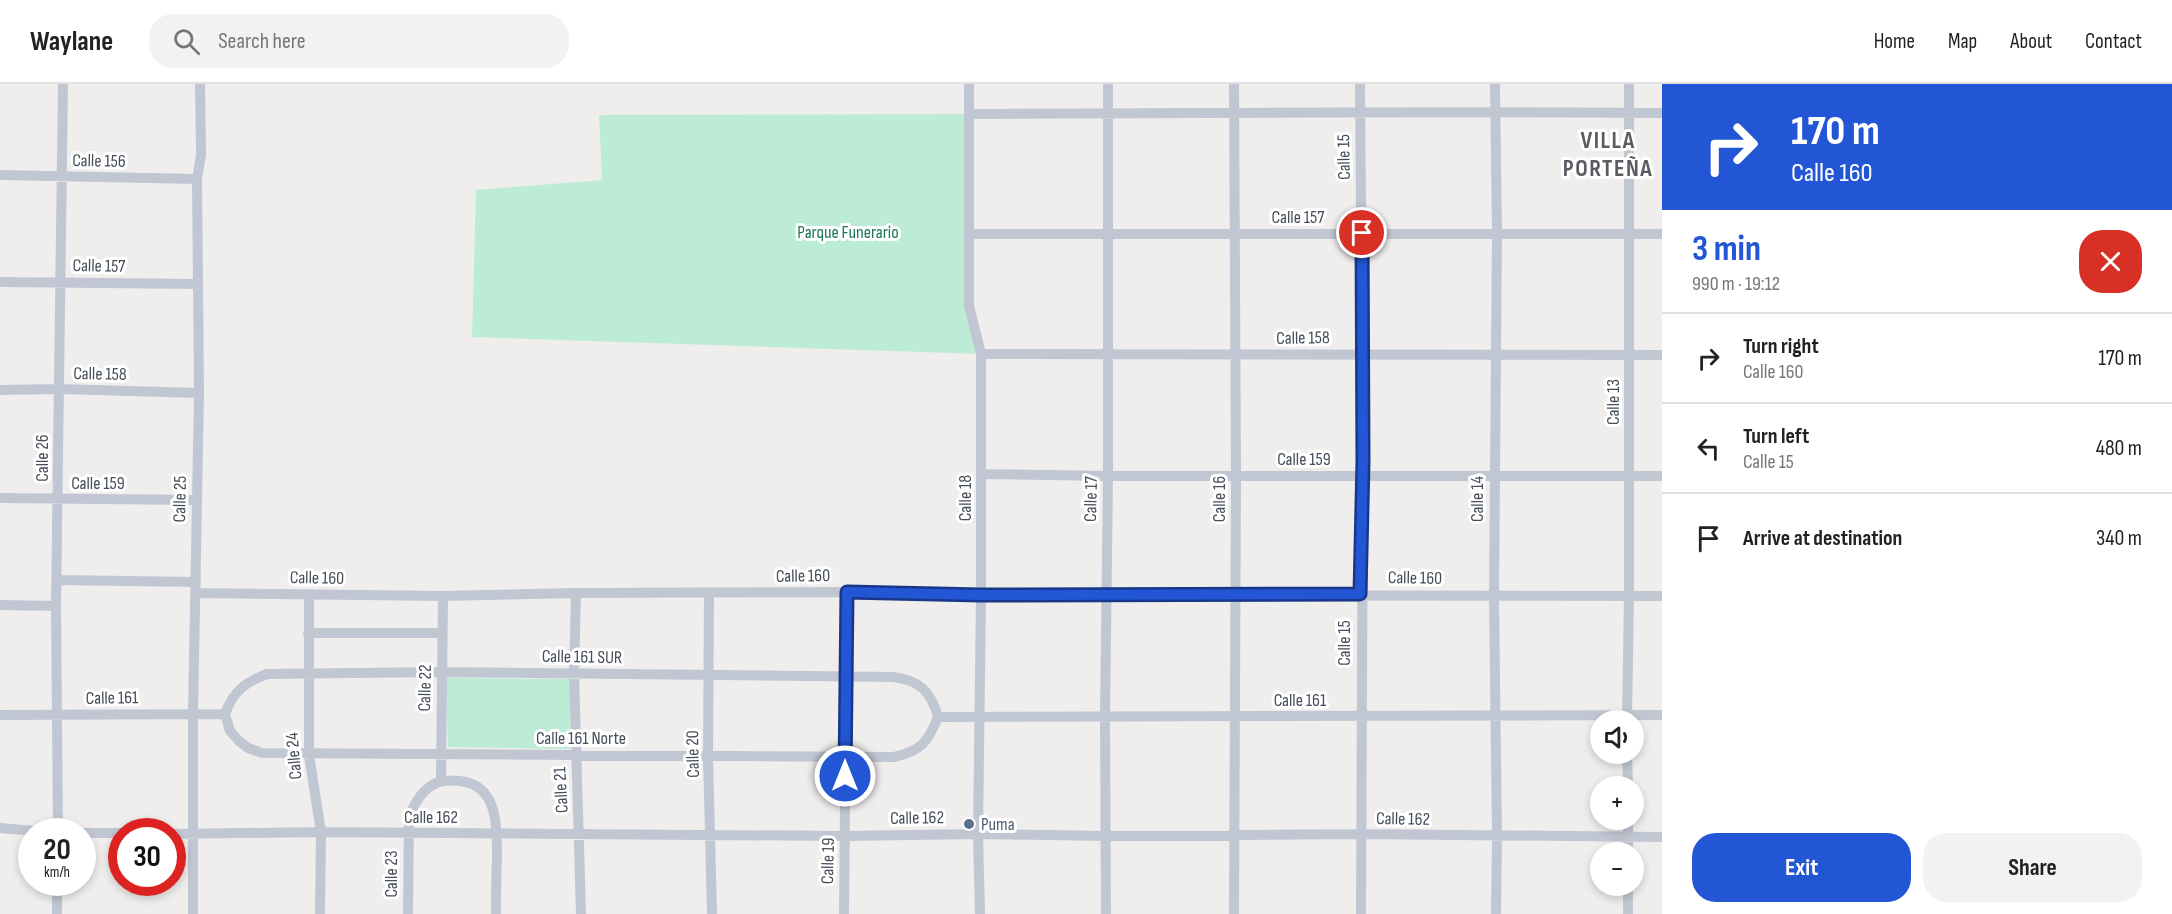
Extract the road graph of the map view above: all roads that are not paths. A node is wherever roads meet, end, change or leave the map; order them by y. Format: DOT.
graph roads {
  1 [pos="63,84"];
  2 [pos="200,84"];
  3 [pos="969,84"];
  4 [pos="1108,84"];
  5 [pos="1234,84"];
  6 [pos="1360,84"];
  7 [pos="1495,84"];
  8 [pos="1629,84"];
  9 [pos="1495,112"];
  10 [pos="1109,113"];
  11 [pos="1629,113"];
  12 [pos="1662,113"];
  13 [pos="969,114"];
  14 [pos="1234,114"];
  15 [pos="1360,114"];
  16 [pos="0,176"];
  17 [pos="61,177"];
  18 [pos="197,179"];
  19 [pos="1362,233"];
  20 [pos="1497,233"];
  21 [pos="970,234"];
  22 [pos="1109,234"];
  23 [pos="1235,234"];
  24 [pos="1629,234"];
  25 [pos="1662,234"];
  26 [pos="0,282"];
  27 [pos="60,282"];
  28 [pos="198,284"];
  29 [pos="1108,353"];
  30 [pos="1361,353"];
  31 [pos="981,354"];
  32 [pos="1235,355"];
  33 [pos="1494,355"];
  34 [pos="1630,355"];
  35 [pos="1662,355"];
  36 [pos="59,389"];
  37 [pos="0,390"];
  38 [pos="199,393"];
  39 [pos="982,474"];
  40 [pos="1236,475"];
  41 [pos="1108,476"];
  42 [pos="1362,476"];
  43 [pos="1494,476"];
  44 [pos="1629,476"];
  45 [pos="1662,476"];
  46 [pos="0,498"];
  47 [pos="59,499"];
  48 [pos="197,500"];
  49 [pos="58,580"];
  50 [pos="196,588"];
  51 [pos="847,592"];
  52 [pos="576,593"];
  53 [pos="309,594"];
  54 [pos="709,594"];
  55 [pos="1360,594"];
  56 [pos="981,595"];
  57 [pos="1106,595"];
  58 [pos="1236,595"];
  59 [pos="443,596"];
  60 [pos="1494,596"];
  61 [pos="1629,596"];
  62 [pos="1662,596"];
  63 [pos="0,605"];
  64 [pos="56,606"];
  65 [pos="308,633"];
  66 [pos="442,633"];
  67 [pos="308,672"];
  68 [pos="442,672"];
  69 [pos="574,674"];
  70 [pos="709,676"];
  71 [pos="845,676"];
  72 [pos="1627,710"];
  73 [pos="193,714"];
  74 [pos="225,714"];
  75 [pos="0,715"];
  76 [pos="1662,715"];
  77 [pos="56,716"];
  78 [pos="1234,716"];
  79 [pos="1361,716"];
  80 [pos="1494,716"];
  81 [pos="938,717"];
  82 [pos="980,717"];
  83 [pos="1105,717"];
  84 [pos="1590,717"];
  85 [pos="1644,717"];
  86 [pos="441,753"];
  87 [pos="576,754"];
  88 [pos="309,755"];
  89 [pos="708,756"];
  90 [pos="846,756"];
  91 [pos="441,782"];
  92 [pos="57,818"];
  93 [pos="0,828"];
  94 [pos="18,830"];
  95 [pos="1628,830"];
  96 [pos="321,832"];
  97 [pos="497,833"];
  98 [pos="186,834"];
  99 [pos="194,834"];
  100 [pos="408,834"];
  101 [pos="978,834"];
  102 [pos="1361,834"];
  103 [pos="580,835"];
  104 [pos="711,835"];
  105 [pos="1234,835"];
  106 [pos="845,836"];
  107 [pos="1106,836"];
  108 [pos="1497,837"];
  109 [pos="1628,837"];
  110 [pos="1662,837"];
  111 [pos="1628,842"];
  112 [pos="57,896"];
  113 [pos="1628,896"];
  114 [pos="57,914"];
  115 [pos="194,914"];
  116 [pos="320,914"];
  117 [pos="408,914"];
  118 [pos="496,914"];
  119 [pos="581,914"];
  120 [pos="712,914"];
  121 [pos="844,914"];
  122 [pos="980,914"];
  123 [pos="1106,914"];
  124 [pos="1234,914"];
  125 [pos="1360,914"];
  126 [pos="1496,914"];
  127 [pos="1628,914"];
  1 -- 17 [label="street, Calle 26"];
  2 -- 18 [label="street, Calle 25"];
  3 -- 13 [label="street, Calle 18"];
  4 -- 10 [label="street, Calle 17"];
  5 -- 14 [label="street, Calle 16"];
  6 -- 15 [label="street, Calle 15"];
  7 -- 9 [label="street, Calle 14"];
  8 -- 11 [label="street, Calle 13"];
  9 -- 11 [label="street"];
  9 -- 15 [label="street"];
  9 -- 20 [label="street, Calle 14"];
  10 -- 13 [label="street"];
  10 -- 14 [label="street"];
  10 -- 22 [label="street, Calle 17"];
  11 -- 12 [label="street"];
  11 -- 24 [label="street, Calle 13"];
  13 -- 21 [label="street, Calle 18"];
  14 -- 15 [label="street"];
  14 -- 23 [label="street, Calle 16"];
  15 -- 19 [label="street, Calle 15"];
  16 -- 17 [label="street, Calle 156"];
  17 -- 18 [label="street, Calle 156"];
  17 -- 27 [label="street, Calle 26"];
  18 -- 28 [label="street, Calle 25"];
  19 -- 20 [label="street, Calle 157"];
  19 -- 23 [label="street, Calle 157"];
  19 -- 30 [label="street, Calle 15"];
  20 -- 24 [label="street, Calle 157"];
  20 -- 33 [label="street, Calle 14"];
  21 -- 22 [label="street, Calle 157"];
  21 -- 31 [label="street, Calle 18"];
  22 -- 23 [label="street, Calle 157"];
  22 -- 29 [label="street, Calle 17"];
  23 -- 32 [label="street, Calle 16"];
  24 -- 25 [label="street, Calle 157"];
  24 -- 34 [label="street, Calle 13"];
  26 -- 27 [label="street, Calle 157"];
  27 -- 28 [label="street, Calle 157"];
  27 -- 36 [label="street, Calle 26"];
  28 -- 38 [label="street, Calle 25"];
  29 -- 31 [label="street, Calle 158"];
  29 -- 32 [label="street, Calle 158"];
  29 -- 41 [label="street, Calle 17"];
  30 -- 32 [label="street, Calle 158"];
  30 -- 33 [label="street, Calle 158"];
  30 -- 42 [label="street, Calle 15"];
  31 -- 39 [label="street, Calle 18"];
  32 -- 40 [label="street, Calle 16"];
  33 -- 34 [label="street, Calle 158"];
  33 -- 43 [label="street, Calle 14"];
  34 -- 35 [label="street, Calle 158"];
  34 -- 44 [label="street, Calle 13"];
  36 -- 37 [label="street, Calle 158"];
  36 -- 38 [label="street, Calle 158"];
  36 -- 47 [label="street, Calle 26"];
  38 -- 48 [label="street, Calle 25"];
  39 -- 41 [label="street, Calle 159"];
  39 -- 56 [label="street, Calle 18"];
  40 -- 41 [label="street, Calle 159"];
  40 -- 42 [label="street, Calle 159"];
  40 -- 58 [label="street, Calle 16"];
  41 -- 57 [label="street, Calle 17"];
  42 -- 43 [label="street, Calle 159"];
  42 -- 55 [label="street, Calle 15"];
  43 -- 44 [label="street, Calle 159"];
  43 -- 60 [label="street, Calle 14"];
  44 -- 45 [label="street, Calle 159"];
  44 -- 61 [label="street, Calle 13"];
  46 -- 47 [label="street, Calle 159"];
  47 -- 48 [label="street, Calle 159"];
  47 -- 49 [label="street, Calle 26"];
  48 -- 50 [label="street, Calle 25"];
  49 -- 50 [label="street, Calle 160"];
  49 -- 64 [label="street, Calle 26"];
  50 -- 53 [label="street, Calle 160"];
  50 -- 73 [label="street, Calle 25"];
  51 -- 54 [label="street, Calle 160"];
  51 -- 56 [label="street, Calle 160"];
  51 -- 71 [label="street, Calle 19"];
  52 -- 54 [label="street, Calle 160"];
  52 -- 59 [label="street, Calle 160"];
  52 -- 69 [label="street, Calle 21"];
  53 -- 59 [label="street, Calle 160"];
  53 -- 65 [label="street, Calle 24"];
  54 -- 70 [label="street, Calle 20"];
  55 -- 58 [label="street, Calle 160"];
  55 -- 60 [label="street, Calle 160"];
  55 -- 79 [label="street, Calle 15"];
  56 -- 57 [label="street, Calle 160"];
  56 -- 82 [label="street, Calle 18"];
  57 -- 58 [label="street, Calle 160"];
  57 -- 83 [label="street, Calle 17"];
  58 -- 78 [label="street, Calle 16"];
  59 -- 66 [label="street, Calle 22"];
  60 -- 61 [label="street, Calle 160"];
  60 -- 80 [label="street, Calle 14"];
  61 -- 62 [label="street, Calle 160"];
  61 -- 72 [label="street, Calle 13"];
  63 -- 64 [label="street"];
  64 -- 77 [label="street, Calle 26"];
  65 -- 66 [label="street"];
  65 -- 67 [label="street, Calle 24"];
  66 -- 68 [label="street, Calle 22"];
  67 -- 68 [label="street, Calle 161 SUR"];
  67 -- 74 [label="street, Calle 161 SUR"];
  67 -- 88 [label="street, Calle 24"];
  68 -- 69 [label="street, Calle 161 SUR"];
  68 -- 86 [label="street, Calle 22"];
  69 -- 70 [label="street, Calle 161 SUR"];
  69 -- 87 [label="street, Calle 21"];
  70 -- 71 [label="street, Calle 161 SUR"];
  70 -- 89 [label="street, Calle 20"];
  71 -- 81 [label="street, Calle 161 SUR"];
  71 -- 90 [label="street, Calle 19"];
  73 -- 74 [label="street, Calle 161"];
  73 -- 77 [label="street, Calle 161"];
  73 -- 99 [label="street, Calle 25"];
  74 -- 88 [label="street, Calle 161 Norte"];
  75 -- 77 [label="street, Calle 161"];
  76 -- 85 [label="street, Calle 161"];
  77 -- 92 [label="street, Calle 26"];
  78 -- 79 [label="street, Calle 161"];
  78 -- 83 [label="street, Calle 161"];
  78 -- 105 [label="street, Calle 16"];
  79 -- 80 [label="street, Calle 161"];
  79 -- 102 [label="street, Calle 15"];
  80 -- 84 [label="street, Calle 161"];
  80 -- 108 [label="street, Calle 14"];
  81 -- 82 [label="street, Calle 161"];
  81 -- 90 [label="street, Calle 161 Norte"];
  82 -- 83 [label="street, Calle 161"];
  82 -- 101 [label="street, Calle 18"];
  83 -- 107 [label="street, Calle 17"];
  86 -- 87 [label="street, Calle 161 Norte"];
  86 -- 88 [label="street, Calle 161 Norte"];
  86 -- 91 [label="street, Calle 22"];
  87 -- 89 [label="street, Calle 161 Norte"];
  87 -- 103 [label="street, Calle 21"];
  88 -- 96 [label="street, Calle 24"];
  89 -- 90 [label="street, Calle 161 Norte"];
  89 -- 104 [label="street, Calle 20"];
  90 -- 106 [label="street, Calle 19"];
  91 -- 97 [label="street"];
  91 -- 100 [label="street, Calle 23"];
  93 -- 94 [label="street"];
  95 -- 109 [label="street"];
  96 -- 99 [label="street, Calle 162"];
  96 -- 100 [label="street, Calle 162"];
  96 -- 116 [label="street, Calle 24"];
  97 -- 100 [label="street, Calle 162"];
  97 -- 103 [label="street, Calle 162"];
  97 -- 118 [label="street"];
  98 -- 99 [label="street, Calle 162"];
  99 -- 115 [label="street, Calle 25"];
  100 -- 117 [label="street, Calle 23"];
  101 -- 106 [label="street, Calle 162"];
  101 -- 107 [label="street, Calle 162"];
  101 -- 122 [label="street, Calle 18"];
  102 -- 105 [label="street, Calle 162"];
  102 -- 108 [label="street, Calle 162"];
  102 -- 125 [label="street, Calle 15"];
  103 -- 104 [label="street, Calle 162"];
  103 -- 119 [label="street, Calle 21"];
  104 -- 106 [label="street, Calle 162"];
  104 -- 120 [label="street, Calle 20"];
  105 -- 107 [label="street, Calle 162"];
  105 -- 124 [label="street, Calle 16"];
  106 -- 121 [label="street, Calle 19"];
  107 -- 123 [label="street, Calle 17"];
  108 -- 109 [label="street, Calle 162"];
  108 -- 126 [label="street, Calle 14"];
  109 -- 110 [label="street, Calle 162"];
  109 -- 111 [label="street"];
  112 -- 114 [label="street"];
  113 -- 127 [label="street"];
}
